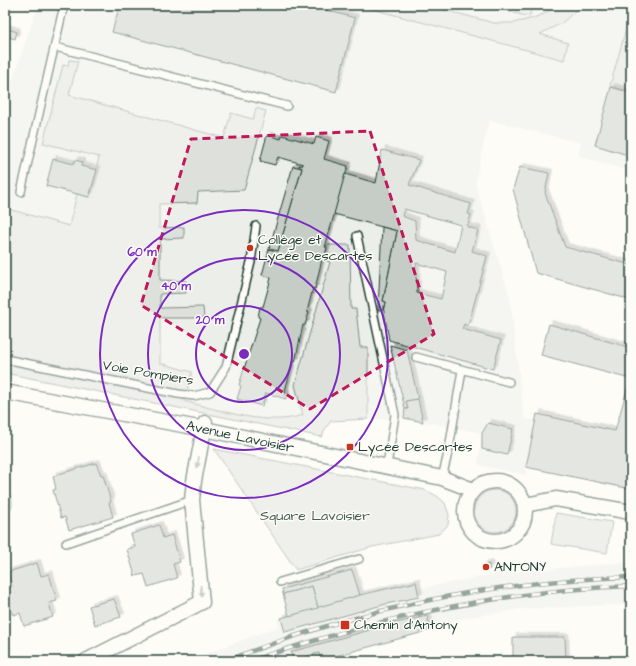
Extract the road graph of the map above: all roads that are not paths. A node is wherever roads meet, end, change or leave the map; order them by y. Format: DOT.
graph roads {
  1 [pos="64,5"];
  2 [pos="55,47"];
  3 [pos="287,106"];
  4 [pos="21,192"];
  5 [pos="256,226"];
  6 [pos="357,236"];
  7 [pos="416,357"];
  8 [pos="5,359"];
  9 [pos="462,370"];
  10 [pos="509,382"];
  11 [pos="5,392"];
  12 [pos="204,426"];
  13 [pos="388,459"];
  14 [pos="442,478"];
  15 [pos="474,490"];
  16 [pos="192,500"];
  17 [pos="524,505"];
  18 [pos="631,512"];
  19 [pos="66,543"];
  20 [pos="359,559"];
  21 [pos="280,582"];
  22 [pos="86,661"];
  1 -- 2 [label="lane"];
  2 -- 3 [label="lane"];
  2 -- 4 [label="lane"];
  5 -- 8 [label="lane, Voie Pompiers"];
  6 -- 13 [label="lane"];
  7 -- 9 [label="lane"];
  9 -- 10 [label="lane"];
  9 -- 14 [label="lane"];
  11 -- 12 [label="street, Avenue Lavoisier"];
  12 -- 14 [label="street, Avenue Lavoisier"];
  12 -- 16 [label="street, one-way"];
  14 -- 15 [label="street, Avenue Lavoisier"];
  15 -- 17 [label="street"];
  15 -- 17 [label="street"];
  16 -- 19 [label="lane"];
  16 -- 22 [label="street, one-way"];
  17 -- 18 [label="street"];
  20 -- 21 [label="lane"];
}
